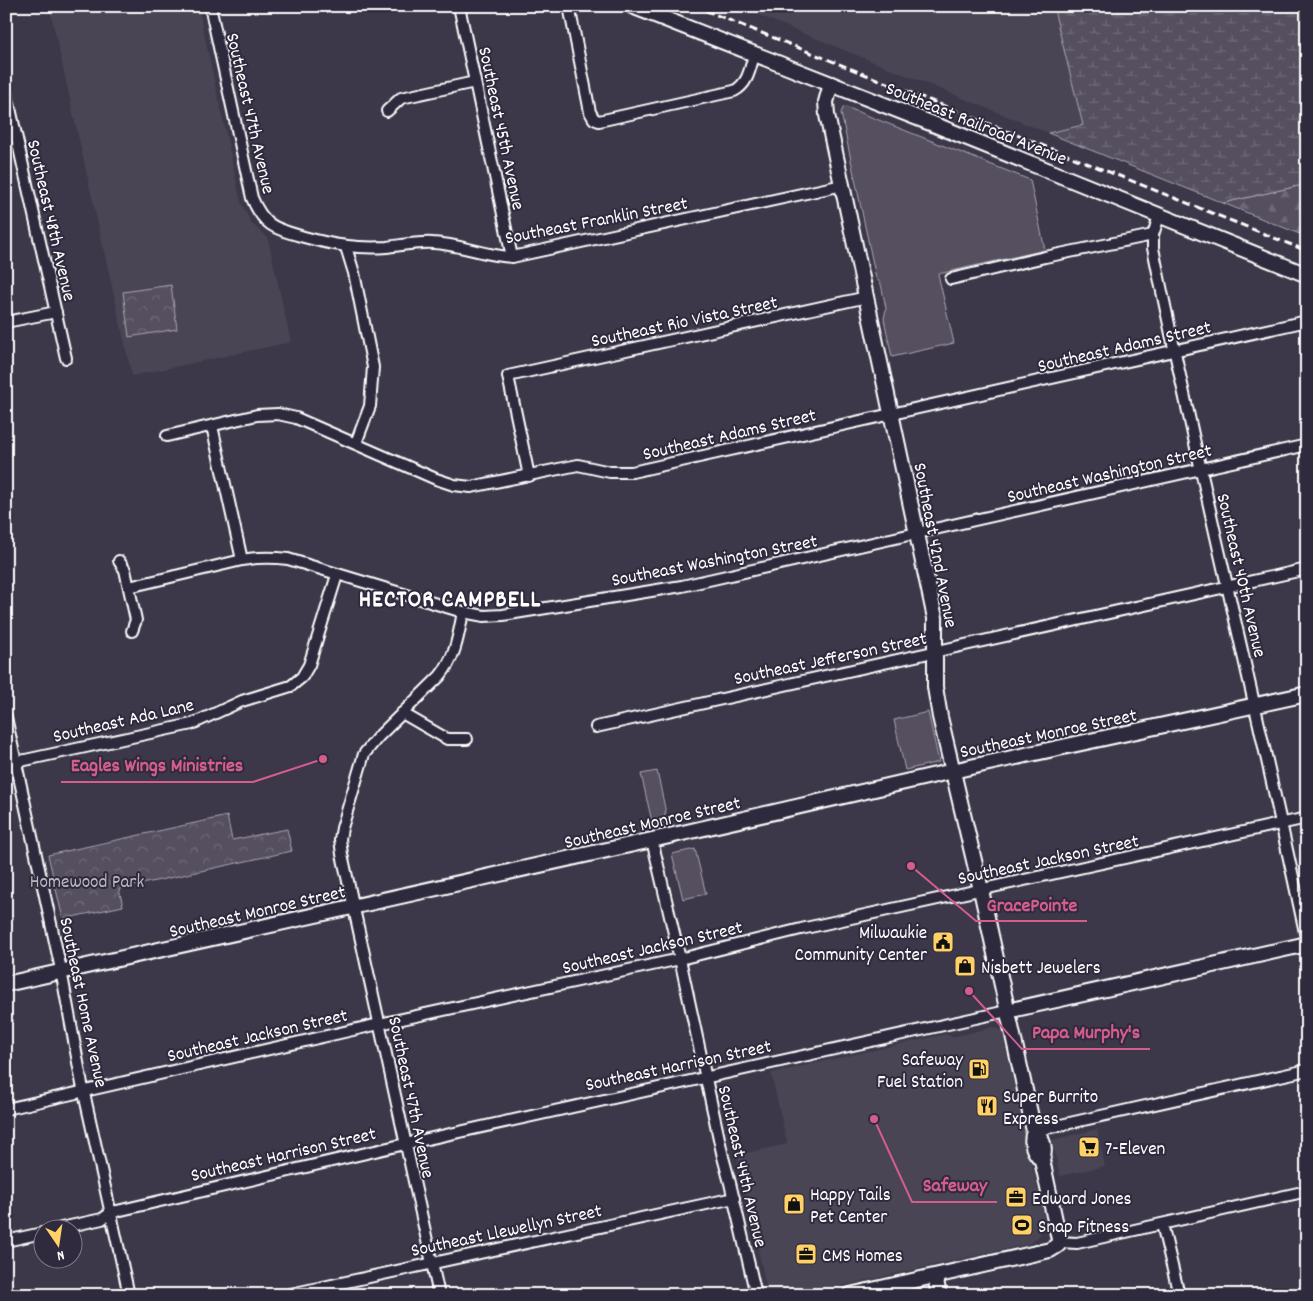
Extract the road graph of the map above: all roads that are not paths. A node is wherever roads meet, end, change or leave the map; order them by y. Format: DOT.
graph roads {
  1 [pos="210,6"];
  2 [pos="459,6"];
  3 [pos="569,6"];
  4 [pos="632,6"];
  5 [pos="754,55"];
  6 [pos="475,82"];
  7 [pos="831,84"];
  8 [pos="6,90"];
  9 [pos="387,110"];
  10 [pos="843,184"];
  11 [pos="1159,216"];
  12 [pos="268,224"];
  13 [pos="1153,236"];
  14 [pos="346,247"];
  15 [pos="512,257"];
  16 [pos="1307,275"];
  17 [pos="950,279"];
  18 [pos="867,298"];
  19 [pos="56,312"];
  20 [pos="6,322"];
  21 [pos="1307,322"];
  22 [pos="1174,352"];
  23 [pos="66,358"];
  24 [pos="892,414"];
  25 [pos="212,426"];
  26 [pos="167,436"];
  27 [pos="356,443"];
  28 [pos="1307,445"];
  29 [pos="1201,469"];
  30 [pos="529,476"];
  31 [pos="918,534"];
  32 [pos="242,560"];
  33 [pos="119,561"];
  34 [pos="1307,569"];
  35 [pos="337,575"];
  36 [pos="1227,587"];
  37 [pos="129,588"];
  38 [pos="462,612"];
  39 [pos="132,630"];
  40 [pos="936,652"];
  41 [pos="1307,694"];
  42 [pos="1255,706"];
  43 [pos="402,713"];
  44 [pos="6,717"];
  45 [pos="596,727"];
  46 [pos="467,739"];
  47 [pos="16,762"];
  48 [pos="953,772"];
  49 [pos="1307,818"];
  50 [pos="1282,824"];
  51 [pos="652,840"];
  52 [pos="981,890"];
  53 [pos="355,907"];
  54 [pos="1307,943"];
  55 [pos="680,959"];
  56 [pos="61,973"];
  57 [pos="6,984"];
  58 [pos="1007,1011"];
  59 [pos="379,1024"];
  60 [pos="1307,1070"];
  61 [pos="705,1077"];
  62 [pos="85,1091"];
  63 [pos="6,1109"];
  64 [pos="1034,1131"];
  65 [pos="405,1144"];
  66 [pos="1307,1191"];
  67 [pos="734,1198"];
  68 [pos="112,1212"];
  69 [pos="82,1223"];
  70 [pos="1162,1224"];
  71 [pos="32,1235"];
  72 [pos="6,1241"];
  73 [pos="1059,1242"];
  74 [pos="432,1263"];
  75 [pos="934,1276"];
  76 [pos="130,1295"];
  77 [pos="286,1295"];
  78 [pos="439,1295"];
  79 [pos="756,1295"];
  80 [pos="850,1295"];
  81 [pos="939,1295"];
  82 [pos="1179,1295"];
  1 -- 12 [label="street, Southeast 47th Avenue"];
  2 -- 6 [label="street, Southeast 45th Avenue"];
  3 -- 5 [label="street"];
  4 -- 5 [label="street, Southeast Railroad Avenue"];
  5 -- 7 [label="street, Southeast Railroad Avenue"];
  6 -- 9 [label="street"];
  6 -- 15 [label="street, Southeast 45th Avenue"];
  7 -- 10 [label="street, Southeast 42nd Avenue"];
  7 -- 11 [label="street, Southeast Railroad Avenue"];
  8 -- 19 [label="street, Southeast 48th Avenue"];
  10 -- 15 [label="street, Southeast Franklin Street"];
  10 -- 18 [label="street, Southeast 42nd Avenue"];
  11 -- 13 [label="street, Southeast 40th Avenue"];
  11 -- 16 [label="street, Southeast Railroad Avenue"];
  12 -- 14 [label="street, Southeast Franklin Street"];
  13 -- 17 [label="street"];
  13 -- 22 [label="street, Southeast 40th Avenue"];
  14 -- 15 [label="street, Southeast Franklin Street"];
  14 -- 27 [label="street"];
  18 -- 24 [label="street, Southeast 42nd Avenue"];
  18 -- 30 [label="street, Southeast Rio Vista Street"];
  19 -- 20 [label="street"];
  19 -- 23 [label="street, Southeast 48th Avenue"];
  21 -- 22 [label="street, Southeast Adams Street"];
  22 -- 24 [label="street, Southeast Adams Street"];
  22 -- 29 [label="street, Southeast 40th Avenue"];
  24 -- 30 [label="street, Southeast Adams Street"];
  24 -- 31 [label="street, Southeast 42nd Avenue"];
  25 -- 26 [label="street, Southeast Adams Street"];
  25 -- 27 [label="street, Southeast Adams Street"];
  25 -- 32 [label="street"];
  27 -- 30 [label="street, Southeast Adams Street"];
  28 -- 29 [label="street, Southeast Washington Street"];
  29 -- 31 [label="street, Southeast Washington Street"];
  29 -- 36 [label="street, Southeast 40th Avenue"];
  31 -- 38 [label="street, Southeast Washington Street"];
  31 -- 40 [label="street, Southeast 42nd Avenue"];
  32 -- 35 [label="street, Southeast Washington Street"];
  32 -- 37 [label="street, Southeast Washington Street"];
  33 -- 37 [label="street"];
  34 -- 36 [label="street, Southeast Jefferson Street"];
  35 -- 38 [label="street, Southeast Washington Street"];
  35 -- 47 [label="street, Southeast Ada Lane"];
  36 -- 40 [label="street, Southeast Jefferson Street"];
  36 -- 42 [label="street, Southeast 40th Avenue"];
  37 -- 39 [label="street"];
  38 -- 43 [label="street, Southeast 47th Avenue"];
  40 -- 45 [label="street, Southeast Jefferson Street"];
  40 -- 48 [label="street, Southeast 42nd Avenue"];
  41 -- 42 [label="street, Southeast Monroe Street"];
  42 -- 48 [label="street, Southeast Monroe Street"];
  42 -- 50 [label="street, Southeast 40th Avenue"];
  43 -- 46 [label="street"];
  43 -- 53 [label="street, Southeast 47th Avenue"];
  44 -- 47 [label="street, Southeast Home Avenue"];
  47 -- 56 [label="street, Southeast Home Avenue"];
  48 -- 51 [label="street, Southeast Monroe Street"];
  48 -- 52 [label="street, Southeast 42nd Avenue"];
  49 -- 50 [label="street, Southeast Jackson Street"];
  50 -- 52 [label="street, Southeast Jackson Street"];
  50 -- 54 [label="street, Southeast 40th Avenue"];
  51 -- 53 [label="street, Southeast Monroe Street"];
  51 -- 55 [label="street, Southeast 44th Avenue"];
  52 -- 55 [label="street, Southeast Jackson Street"];
  52 -- 58 [label="street, Southeast 42nd Avenue"];
  53 -- 56 [label="street, Southeast Monroe Street"];
  53 -- 59 [label="street, Southeast 47th Avenue"];
  54 -- 58 [label="street, Southeast Harrison Street"];
  55 -- 59 [label="street, Southeast Jackson Street"];
  55 -- 61 [label="street, Southeast 44th Avenue"];
  56 -- 57 [label="street, Southeast Monroe Street"];
  56 -- 62 [label="street, Southeast Home Avenue"];
  58 -- 61 [label="street, Southeast Harrison Street"];
  58 -- 64 [label="street, Southeast 42nd Avenue"];
  59 -- 62 [label="street, Southeast Jackson Street"];
  59 -- 65 [label="street, Southeast 47th Avenue"];
  60 -- 64 [label="street"];
  61 -- 65 [label="street, Southeast Harrison Street"];
  61 -- 67 [label="street, Southeast 44th Avenue"];
  62 -- 63 [label="street, Southeast Jackson Street"];
  62 -- 68 [label="street, Southeast Home Avenue"];
  64 -- 73 [label="street, Southeast 42nd Avenue"];
  65 -- 68 [label="street, Southeast Harrison Street"];
  65 -- 74 [label="street, Southeast 47th Avenue"];
  66 -- 70 [label="street"];
  67 -- 74 [label="street, Southeast Llewellyn Street"];
  67 -- 79 [label="street, Southeast 44th Avenue"];
  68 -- 69 [label="street, Southeast Harrison Street"];
  68 -- 76 [label="street, Southeast Home Avenue"];
  70 -- 73 [label="street"];
  70 -- 82 [label="street"];
  71 -- 72 [label="street"];
  73 -- 75 [label="street"];
  74 -- 77 [label="street, Southeast Llewellyn Street"];
  74 -- 78 [label="street, Southeast 47th Avenue"];
  75 -- 80 [label="street"];
  75 -- 81 [label="street"];
}
